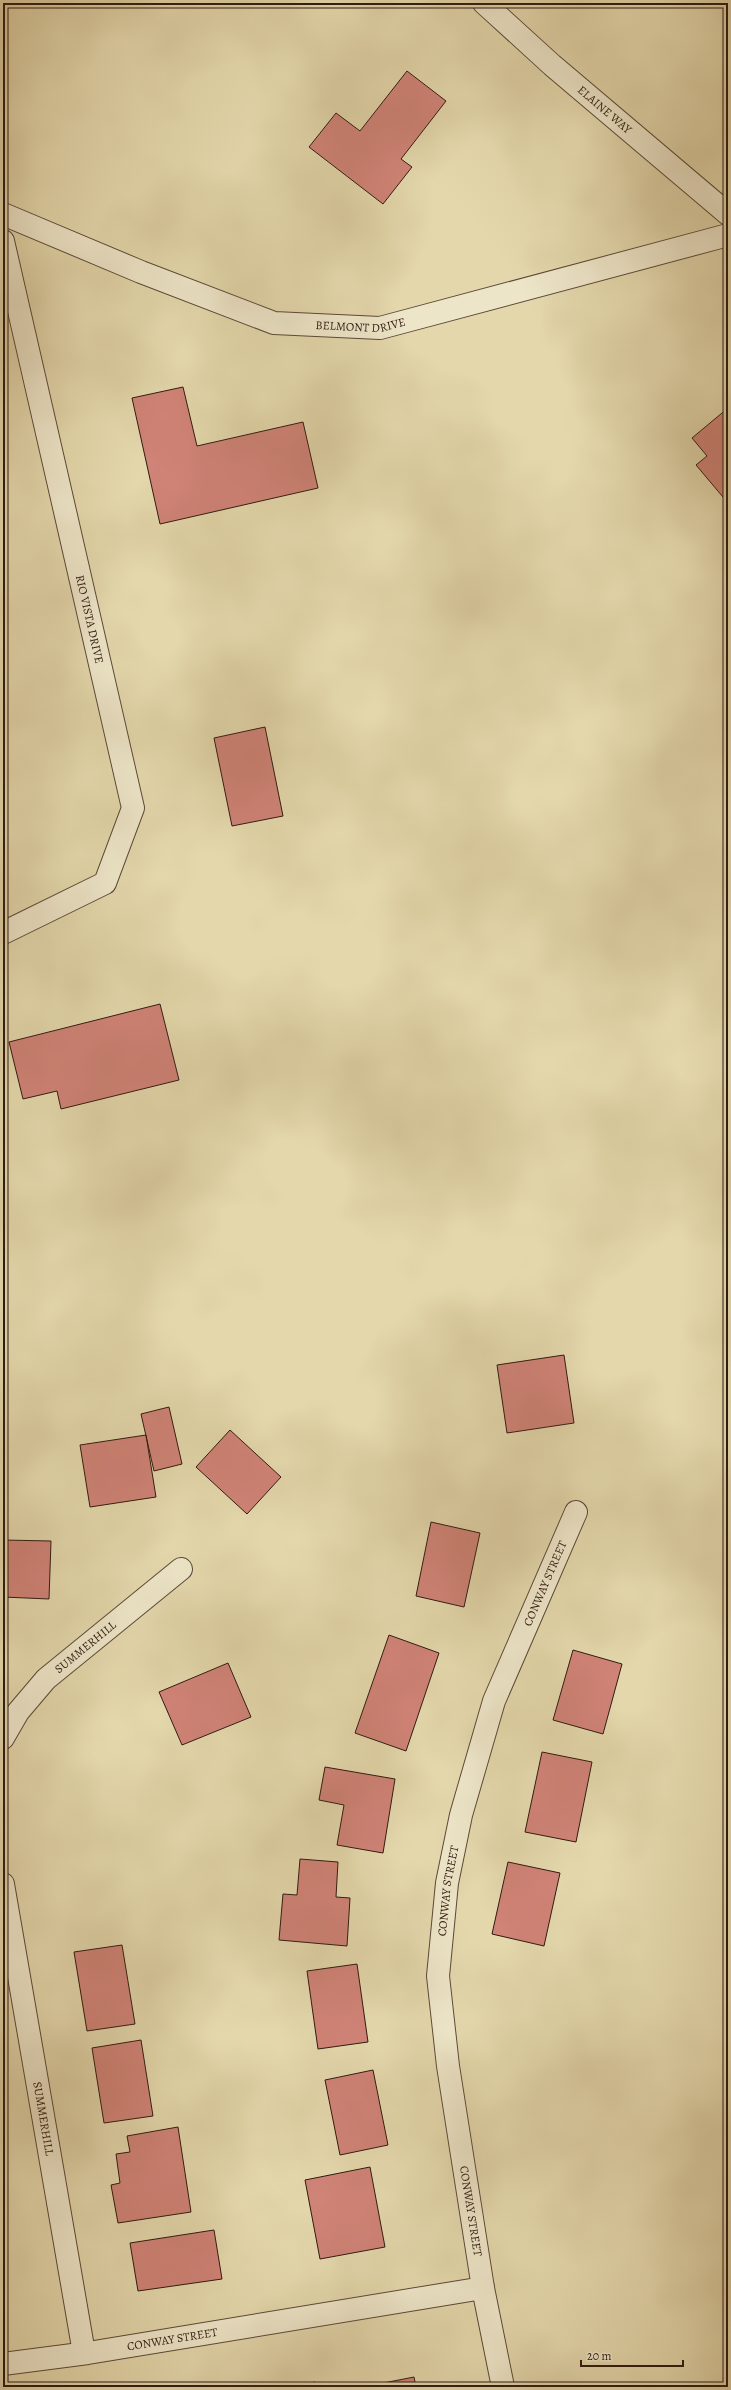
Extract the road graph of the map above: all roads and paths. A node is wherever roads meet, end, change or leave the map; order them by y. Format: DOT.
graph roads {
  1 [pos="484,3"];
  2 [pos="3,214"];
  3 [pos="728,214"];
  4 [pos="728,235"];
  5 [pos="3,241"];
  6 [pos="3,933"];
  7 [pos="576,1512"];
  8 [pos="181,1569"];
  9 [pos="3,1738"];
  10 [pos="3,1884"];
  11 [pos="483,2288"];
  12 [pos="84,2353"];
  13 [pos="3,2364"];
  14 [pos="503,2387"];
  1 -- 3 [label="street, ELAINE WAY"];
  2 -- 4 [label="street, BELMONT DRIVE"];
  5 -- 6 [label="street, RIO VISTA DRIVE"];
  7 -- 11 [label="street, CONWAY STREET"];
  8 -- 9 [label="street, SUMMERHILL"];
  10 -- 12 [label="street, SUMMERHILL"];
  11 -- 12 [label="street, CONWAY STREET"];
  11 -- 14 [label="street, CONWAY STREET"];
  12 -- 13 [label="street, CONWAY STREET"];
}
